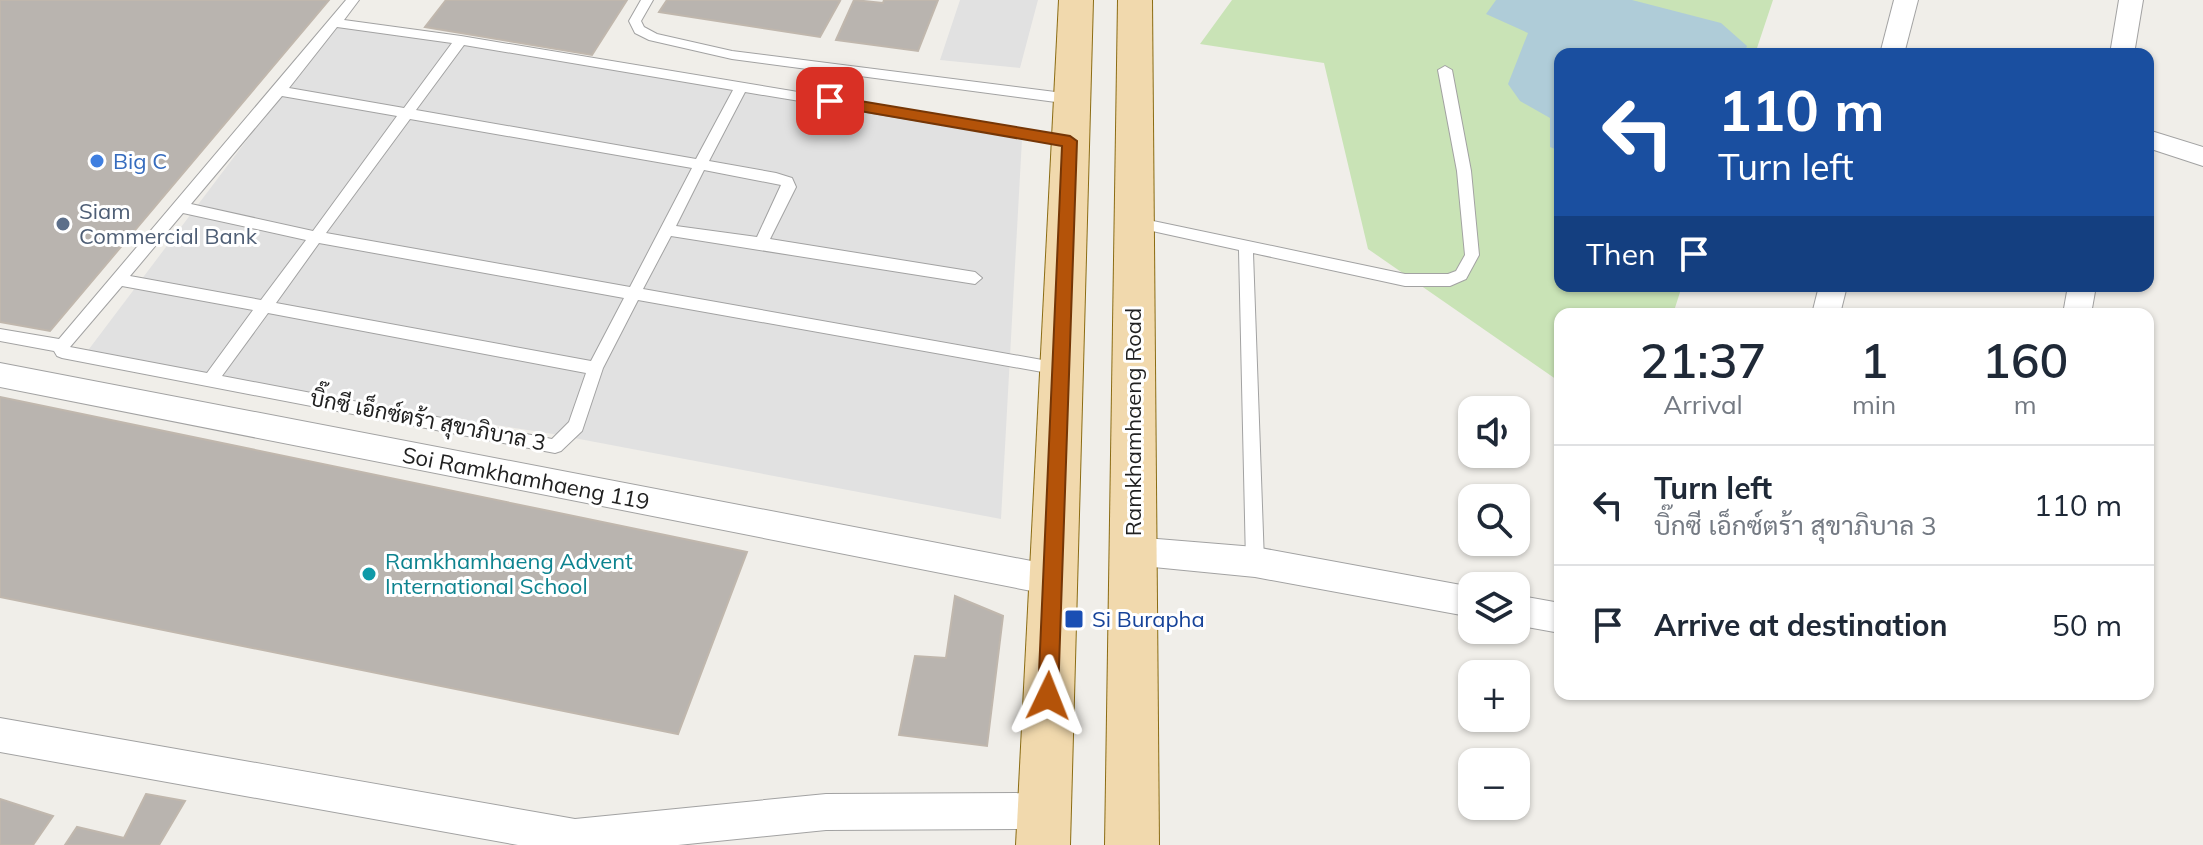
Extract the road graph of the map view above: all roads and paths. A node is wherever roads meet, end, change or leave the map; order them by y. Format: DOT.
graph roads {
  1 [pos="353,0"];
  2 [pos="647,0"];
  3 [pos="1076,0"];
  4 [pos="1135,0"];
  5 [pos="1906,0"];
  6 [pos="2131,0"];
  7 [pos="335,23"];
  8 [pos="461,40"];
  9 [pos="1894,48"];
  10 [pos="2123,48"];
  11 [pos="1445,70"];
  12 [pos="741,86"];
  13 [pos="279,91"];
  14 [pos="408,112"];
  15 [pos="1070,120"];
  16 [pos="2154,141"];
  17 [pos="2203,157"];
  18 [pos="701,163"];
  19 [pos="180,207"];
  20 [pos="1132,222"];
  21 [pos="667,230"];
  22 [pos="316,237"];
  23 [pos="761,243"];
  24 [pos="1246,246"];
  25 [pos="975,278"];
  26 [pos="117,279"];
  27 [pos="634,293"];
  28 [pos="264,308"];
  29 [pos="0,335"];
  30 [pos="62,346"];
  31 [pos="595,368"];
  32 [pos="1060,369"];
  33 [pos="0,375"];
  34 [pos="212,378"];
  35 [pos="1133,551"];
  36 [pos="1255,562"];
  37 [pos="1052,580"];
  38 [pos="1458,599"];
  39 [pos="1530,613"];
  40 [pos="1554,617"];
  41 [pos="0,735"];
  42 [pos="1044,828"];
  43 [pos="573,841"];
  44 [pos="1132,845"];
  1 -- 7 [label="lane"];
  2 -- 15 [label="lane"];
  3 -- 15 [label="main road"];
  4 -- 20 [label="main road, Ramkhamhaeng Road"];
  5 -- 9 [label="street"];
  6 -- 10 [label="street"];
  7 -- 8 [label="lane"];
  7 -- 13 [label="lane"];
  8 -- 12 [label="lane"];
  8 -- 14 [label="lane"];
  11 -- 24 [label="lane"];
  12 -- 15 [label="lane"];
  12 -- 18 [label="lane, บิ๊กซี เอ็กซ์ตร้า สุขาภิบาล 3"];
  13 -- 14 [label="lane"];
  13 -- 19 [label="lane"];
  14 -- 18 [label="lane"];
  14 -- 22 [label="lane"];
  15 -- 32 [label="main road"];
  16 -- 17 [label="street"];
  18 -- 21 [label="lane, บิ๊กซี เอ็กซ์ตร้า สุขาภิบาล 3"];
  18 -- 23 [label="lane"];
  19 -- 22 [label="lane"];
  19 -- 26 [label="lane"];
  20 -- 24 [label="lane"];
  20 -- 35 [label="main road, Ramkhamhaeng Road"];
  21 -- 23 [label="lane"];
  21 -- 27 [label="lane, บิ๊กซี เอ็กซ์ตร้า สุขาภิบาล 3"];
  22 -- 27 [label="lane"];
  22 -- 28 [label="lane"];
  23 -- 25 [label="lane"];
  24 -- 36 [label="lane"];
  26 -- 28 [label="lane"];
  26 -- 30 [label="lane"];
  27 -- 31 [label="lane, บิ๊กซี เอ็กซ์ตร้า สุขาภิบาล 3"];
  27 -- 32 [label="lane"];
  28 -- 31 [label="lane"];
  28 -- 34 [label="lane"];
  29 -- 30 [label="lane, บิ๊กซี เอ็กซ์ตร้า สุขาภิบาล 3"];
  30 -- 34 [label="lane, บิ๊กซี เอ็กซ์ตร้า สุขาภิบาล 3"];
  31 -- 34 [label="lane, บิ๊กซี เอ็กซ์ตร้า สุขาภิบาล 3"];
  32 -- 37 [label="main road"];
  33 -- 37 [label="street, Soi Ramkhamhaeng 119"];
  35 -- 36 [label="street"];
  35 -- 44 [label="main road, Ramkhamhaeng Road"];
  36 -- 38 [label="street"];
  37 -- 42 [label="main road"];
  39 -- 40 [label="street"];
  41 -- 43 [label="street"];
  42 -- 43 [label="street"];
}
